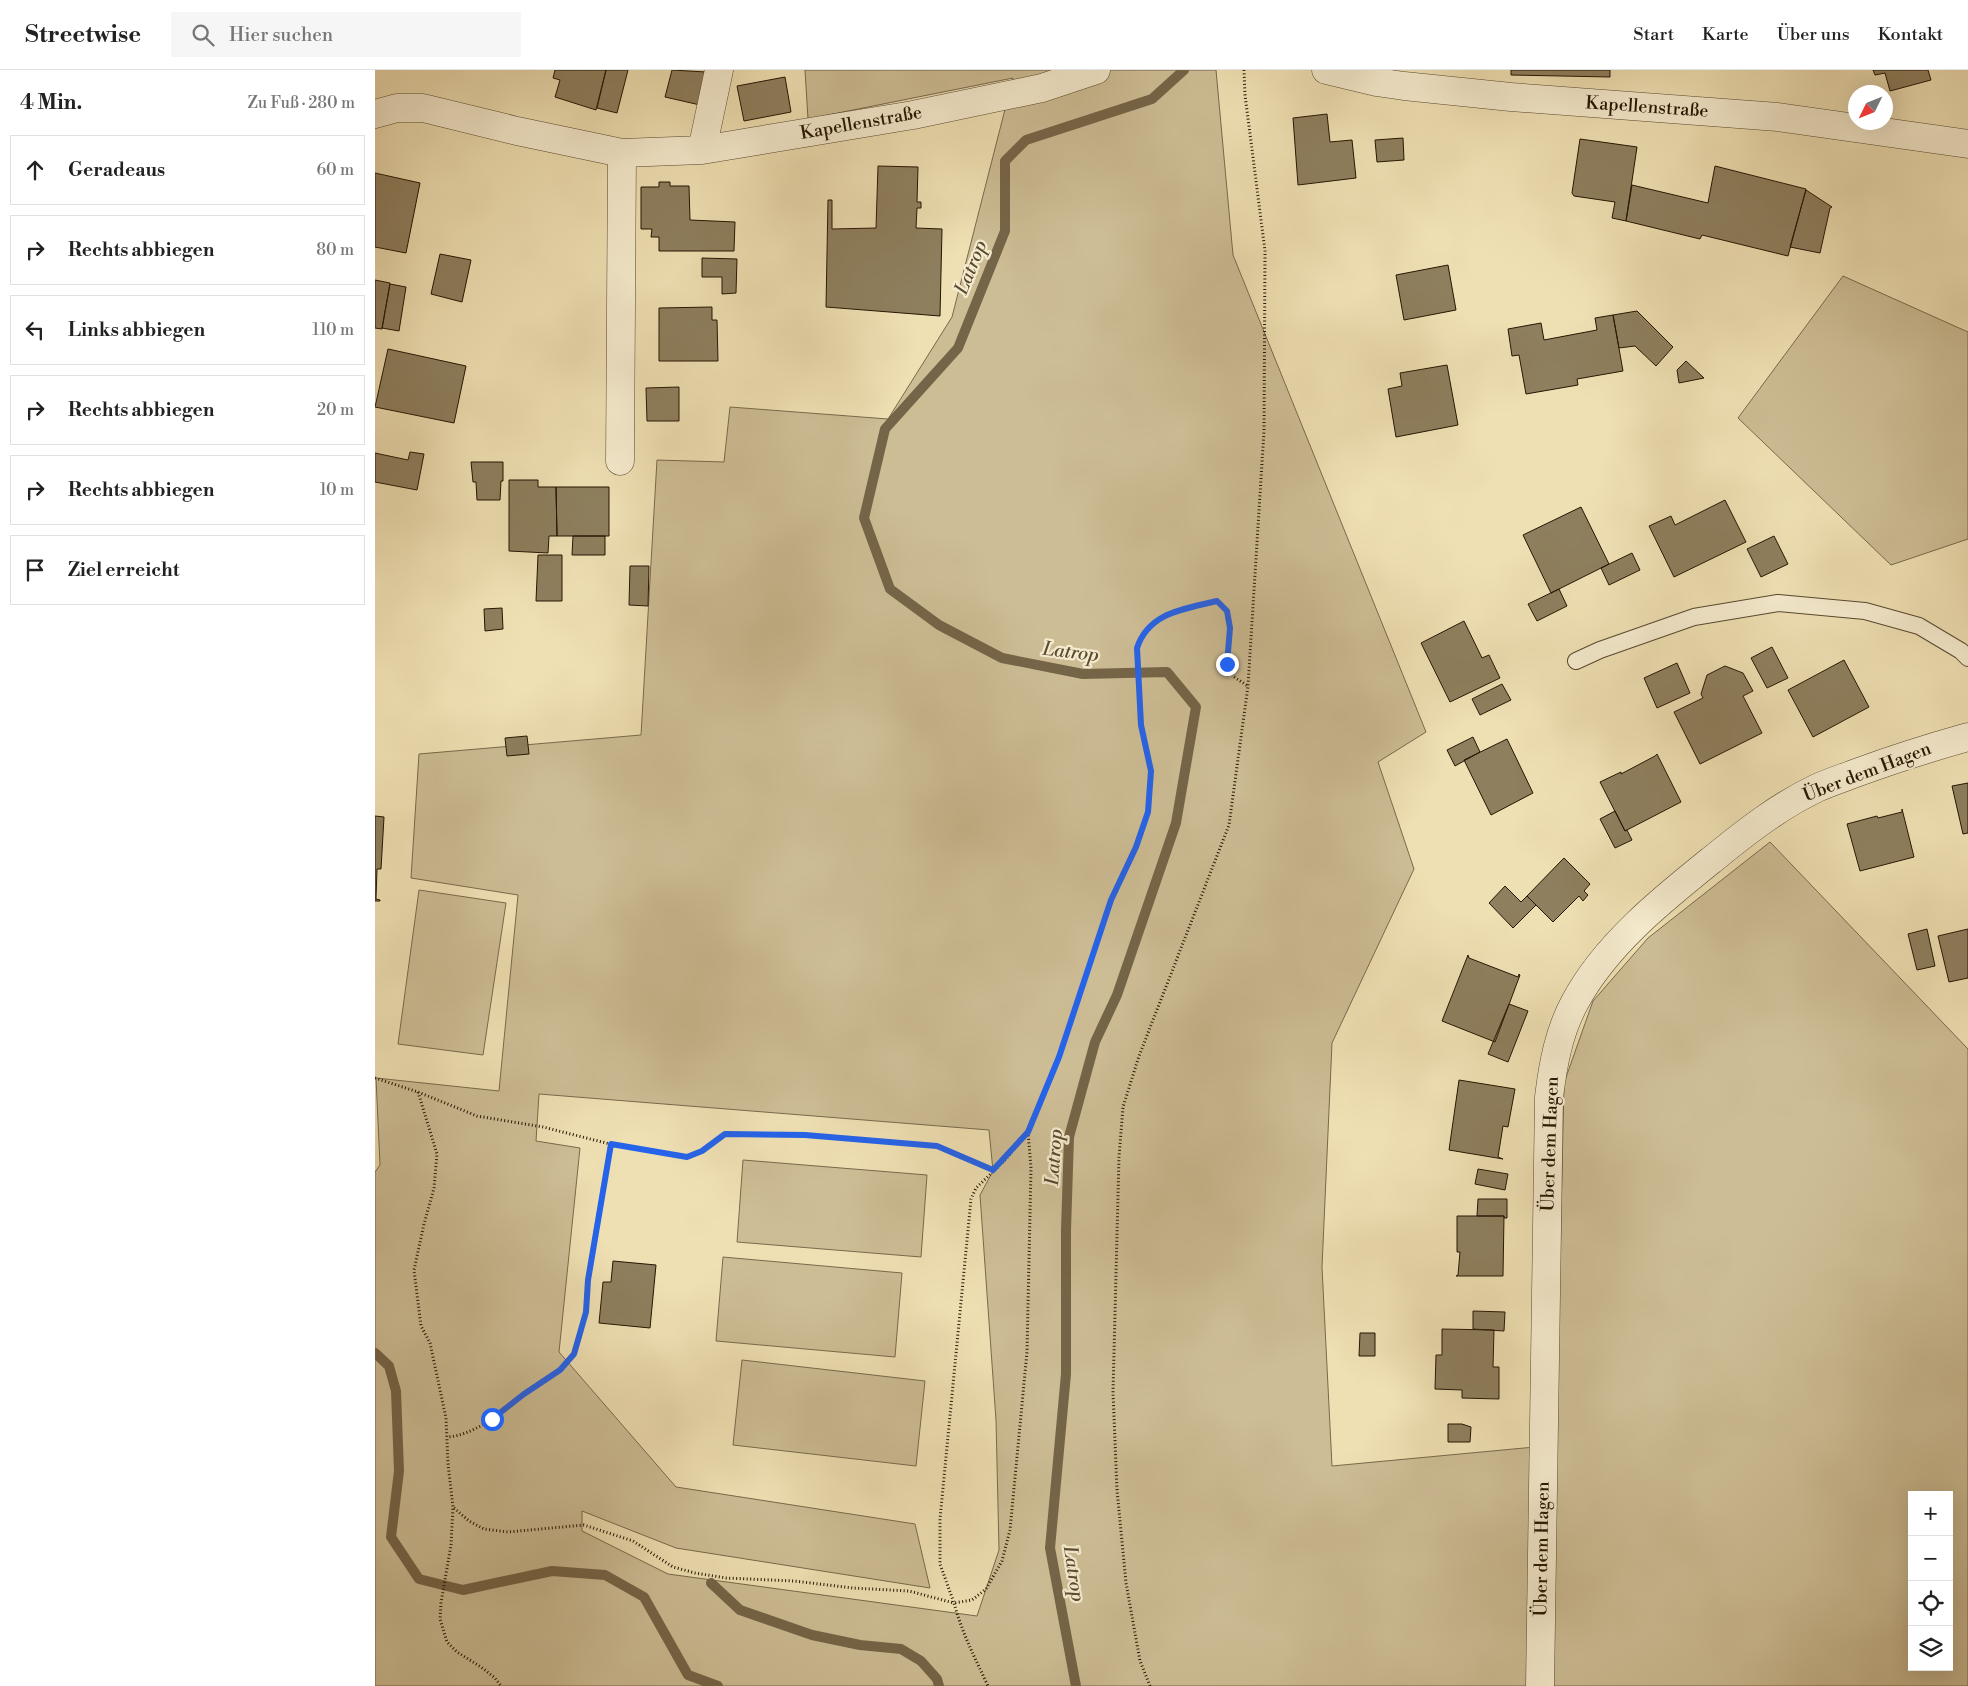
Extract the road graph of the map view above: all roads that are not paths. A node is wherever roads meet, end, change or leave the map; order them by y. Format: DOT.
graph roads {
  1 [pos="719,70"];
  2 [pos="1096,70"];
  3 [pos="1326,70"];
  4 [pos="375,114"];
  5 [pos="1968,144"];
  6 [pos="702,150"];
  7 [pos="621,153"];
  8 [pos="620,462"];
  9 [pos="1968,658"];
  10 [pos="1576,661"];
  11 [pos="1968,737"];
  12 [pos="1541,1686"];
  1 -- 6 [label="street"];
  2 -- 6 [label="street, Kapellenstraße"];
  3 -- 5 [label="street, Kapellenstraße"];
  4 -- 7 [label="street, Kapellenstraße"];
  6 -- 7 [label="street, Kapellenstraße"];
  7 -- 8 [label="street"];
  9 -- 10 [label="lane"];
  11 -- 12 [label="street, Über dem Hagen"];
}
